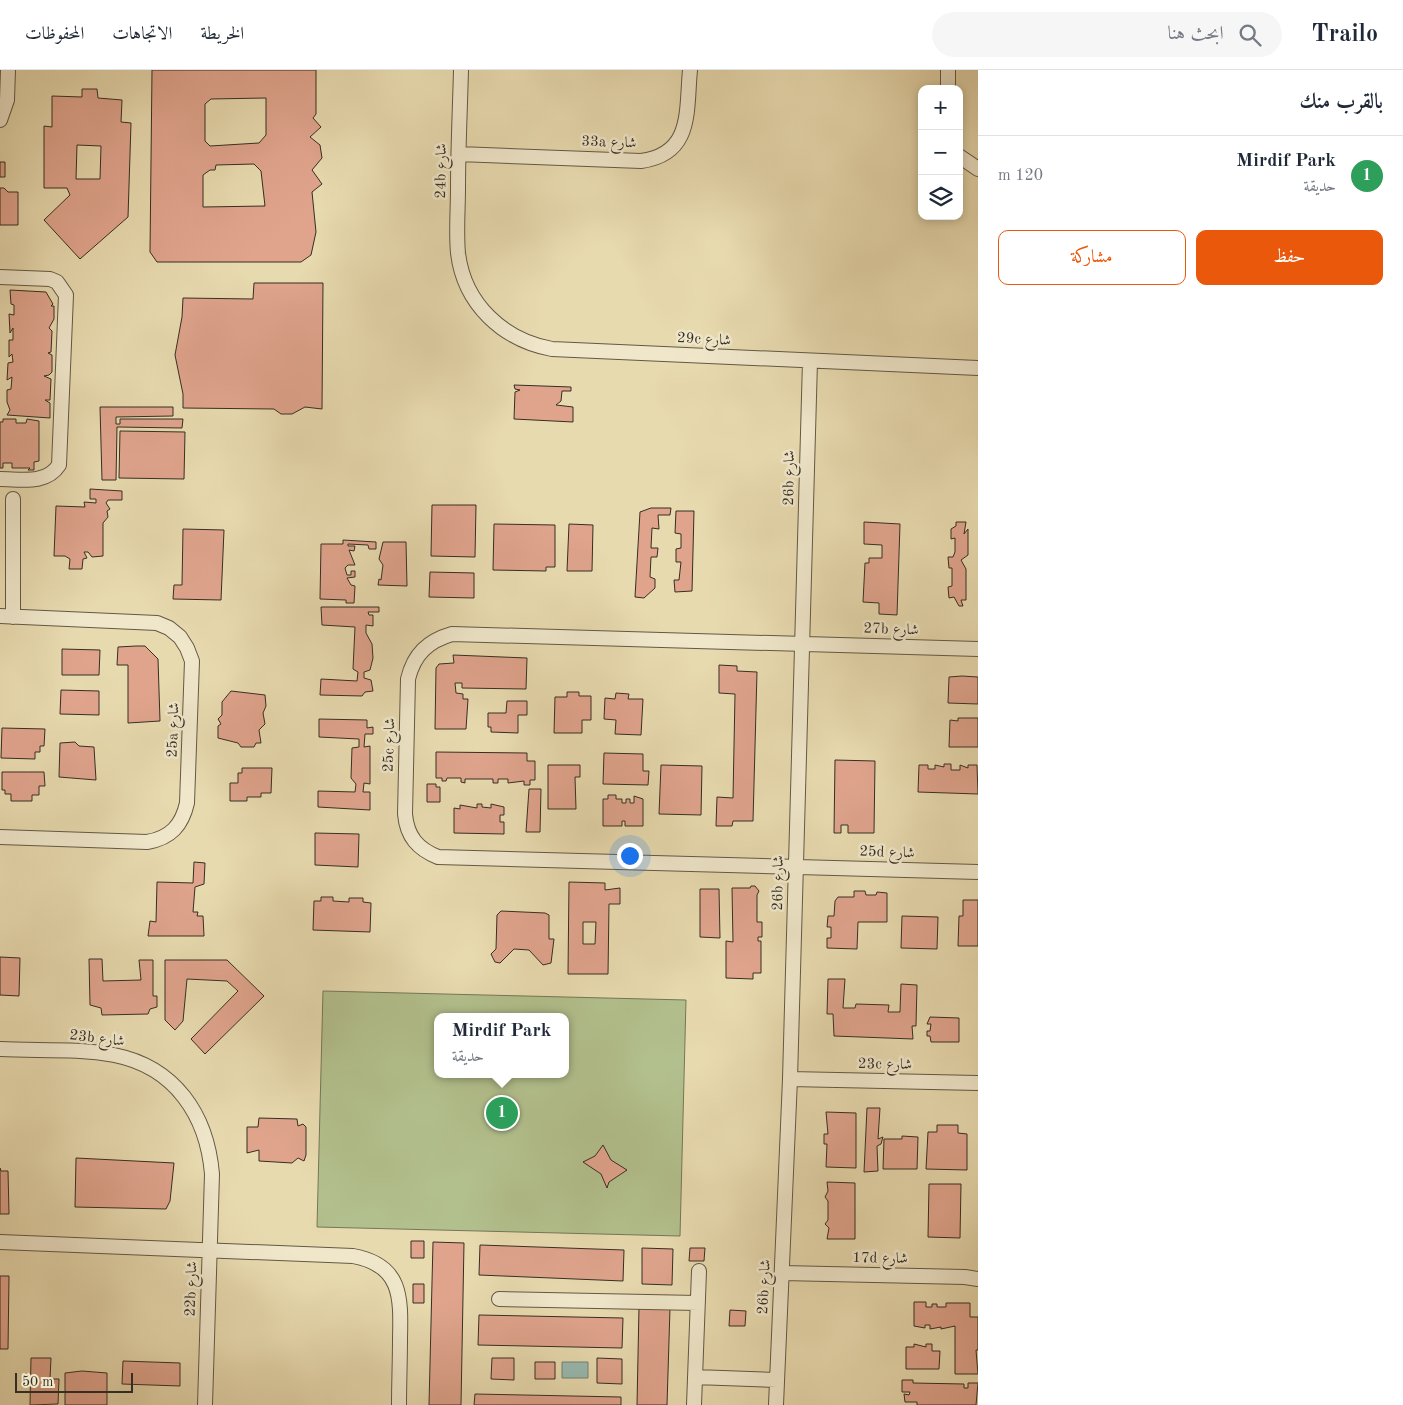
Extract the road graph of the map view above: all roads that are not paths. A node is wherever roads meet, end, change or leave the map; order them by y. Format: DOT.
graph roads {
  1 [pos="8,70"];
  2 [pos="461,70"];
  3 [pos="690,70"];
  4 [pos="948,70"];
  5 [pos="948,85"];
  6 [pos="0,120"];
  7 [pos="459,154"];
  8 [pos="963,159"];
  9 [pos="978,169"];
  10 [pos="462,273"];
  11 [pos="0,277"];
  12 [pos="810,361"];
  13 [pos="978,368"];
  14 [pos="0,479"];
  15 [pos="13,499"];
  16 [pos="6,617"];
  17 [pos="802,644"];
  18 [pos="978,648"];
  19 [pos="0,838"];
  20 [pos="795,866"];
  21 [pos="978,872"];
  22 [pos="0,1049"];
  23 [pos="790,1079"];
  24 [pos="978,1083"];
  25 [pos="212,1174"];
  26 [pos="0,1242"];
  27 [pos="210,1252"];
  28 [pos="699,1271"];
  29 [pos="782,1272"];
  30 [pos="978,1279"];
  31 [pos="499,1299"];
  32 [pos="698,1303"];
  33 [pos="695,1377"];
  34 [pos="777,1380"];
  35 [pos="205,1405"];
  36 [pos="399,1405"];
  37 [pos="694,1405"];
  38 [pos="776,1405"];
  1 -- 6 [label="street"];
  2 -- 7 [label="street, 24b شارع"];
  3 -- 7 [label="street, 33a شارع"];
  4 -- 5 [label="street"];
  7 -- 10 [label="street, 24b شارع"];
  8 -- 9 [label="street"];
  10 -- 12 [label="street, 29c شارع"];
  11 -- 14 [label="street"];
  12 -- 13 [label="street, 29c شارع"];
  12 -- 17 [label="street, 26b شارع"];
  15 -- 16 [label="street"];
  16 -- 19 [label="street, 25a شارع"];
  17 -- 18 [label="street, 27b شارع"];
  17 -- 20 [label="street, 26b شارع"];
  17 -- 20 [label="street, 25c شارع"];
  20 -- 21 [label="street, 25d شارع"];
  20 -- 23 [label="street, 26b شارع"];
  22 -- 25 [label="street, 23b شارع"];
  23 -- 24 [label="street, 23c شارع"];
  23 -- 29 [label="street, 26b شارع"];
  25 -- 27 [label="street, 22b شارع"];
  26 -- 27 [label="street"];
  27 -- 35 [label="street, 22b شارع"];
  27 -- 36 [label="street"];
  28 -- 32 [label="street"];
  29 -- 30 [label="street, 17d شارع"];
  29 -- 34 [label="street, 26b شارع"];
  31 -- 32 [label="street"];
  32 -- 33 [label="street"];
  33 -- 34 [label="street"];
  33 -- 37 [label="street"];
  34 -- 38 [label="street, 26b شارع"];
}
